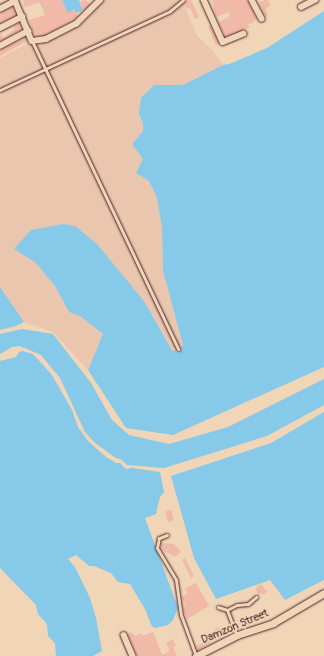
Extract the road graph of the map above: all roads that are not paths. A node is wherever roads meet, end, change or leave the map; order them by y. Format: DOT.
graph roads {
  1 [pos="15,0"];
  2 [pos="100,0"];
  3 [pos="183,0"];
  4 [pos="204,0"];
  5 [pos="252,0"];
  6 [pos="315,0"];
  7 [pos="301,7"];
  8 [pos="0,9"];
  9 [pos="22,17"];
  10 [pos="262,19"];
  11 [pos="0,28"];
  12 [pos="28,31"];
  13 [pos="244,34"];
  14 [pos="32,41"];
  15 [pos="0,46"];
  16 [pos="45,70"];
  17 [pos="0,90"];
  18 [pos="178,348"];
  19 [pos="167,535"];
  20 [pos="324,593"];
  21 [pos="256,597"];
  22 [pos="218,607"];
  23 [pos="227,610"];
  24 [pos="124,635"];
  25 [pos="237,635"];
  26 [pos="133,656"];
  27 [pos="196,656"];
  1 -- 8 [label="street"];
  1 -- 9 [label="street"];
  2 -- 14 [label="street"];
  3 -- 16 [label="lane"];
  4 -- 13 [label="street"];
  5 -- 10 [label="street"];
  6 -- 7 [label="street"];
  9 -- 11 [label="street"];
  9 -- 12 [label="street"];
  12 -- 14 [label="street"];
  12 -- 15 [label="street"];
  14 -- 16 [label="lane"];
  16 -- 17 [label="lane"];
  16 -- 18 [label="lane"];
  19 -- 27 [label="lane"];
  20 -- 25 [label="street, Damzon Street"];
  21 -- 23 [label="lane"];
  22 -- 23 [label="lane"];
  23 -- 25 [label="lane"];
  24 -- 26 [label="street"];
  25 -- 27 [label="street, Damzon Street"];
}
